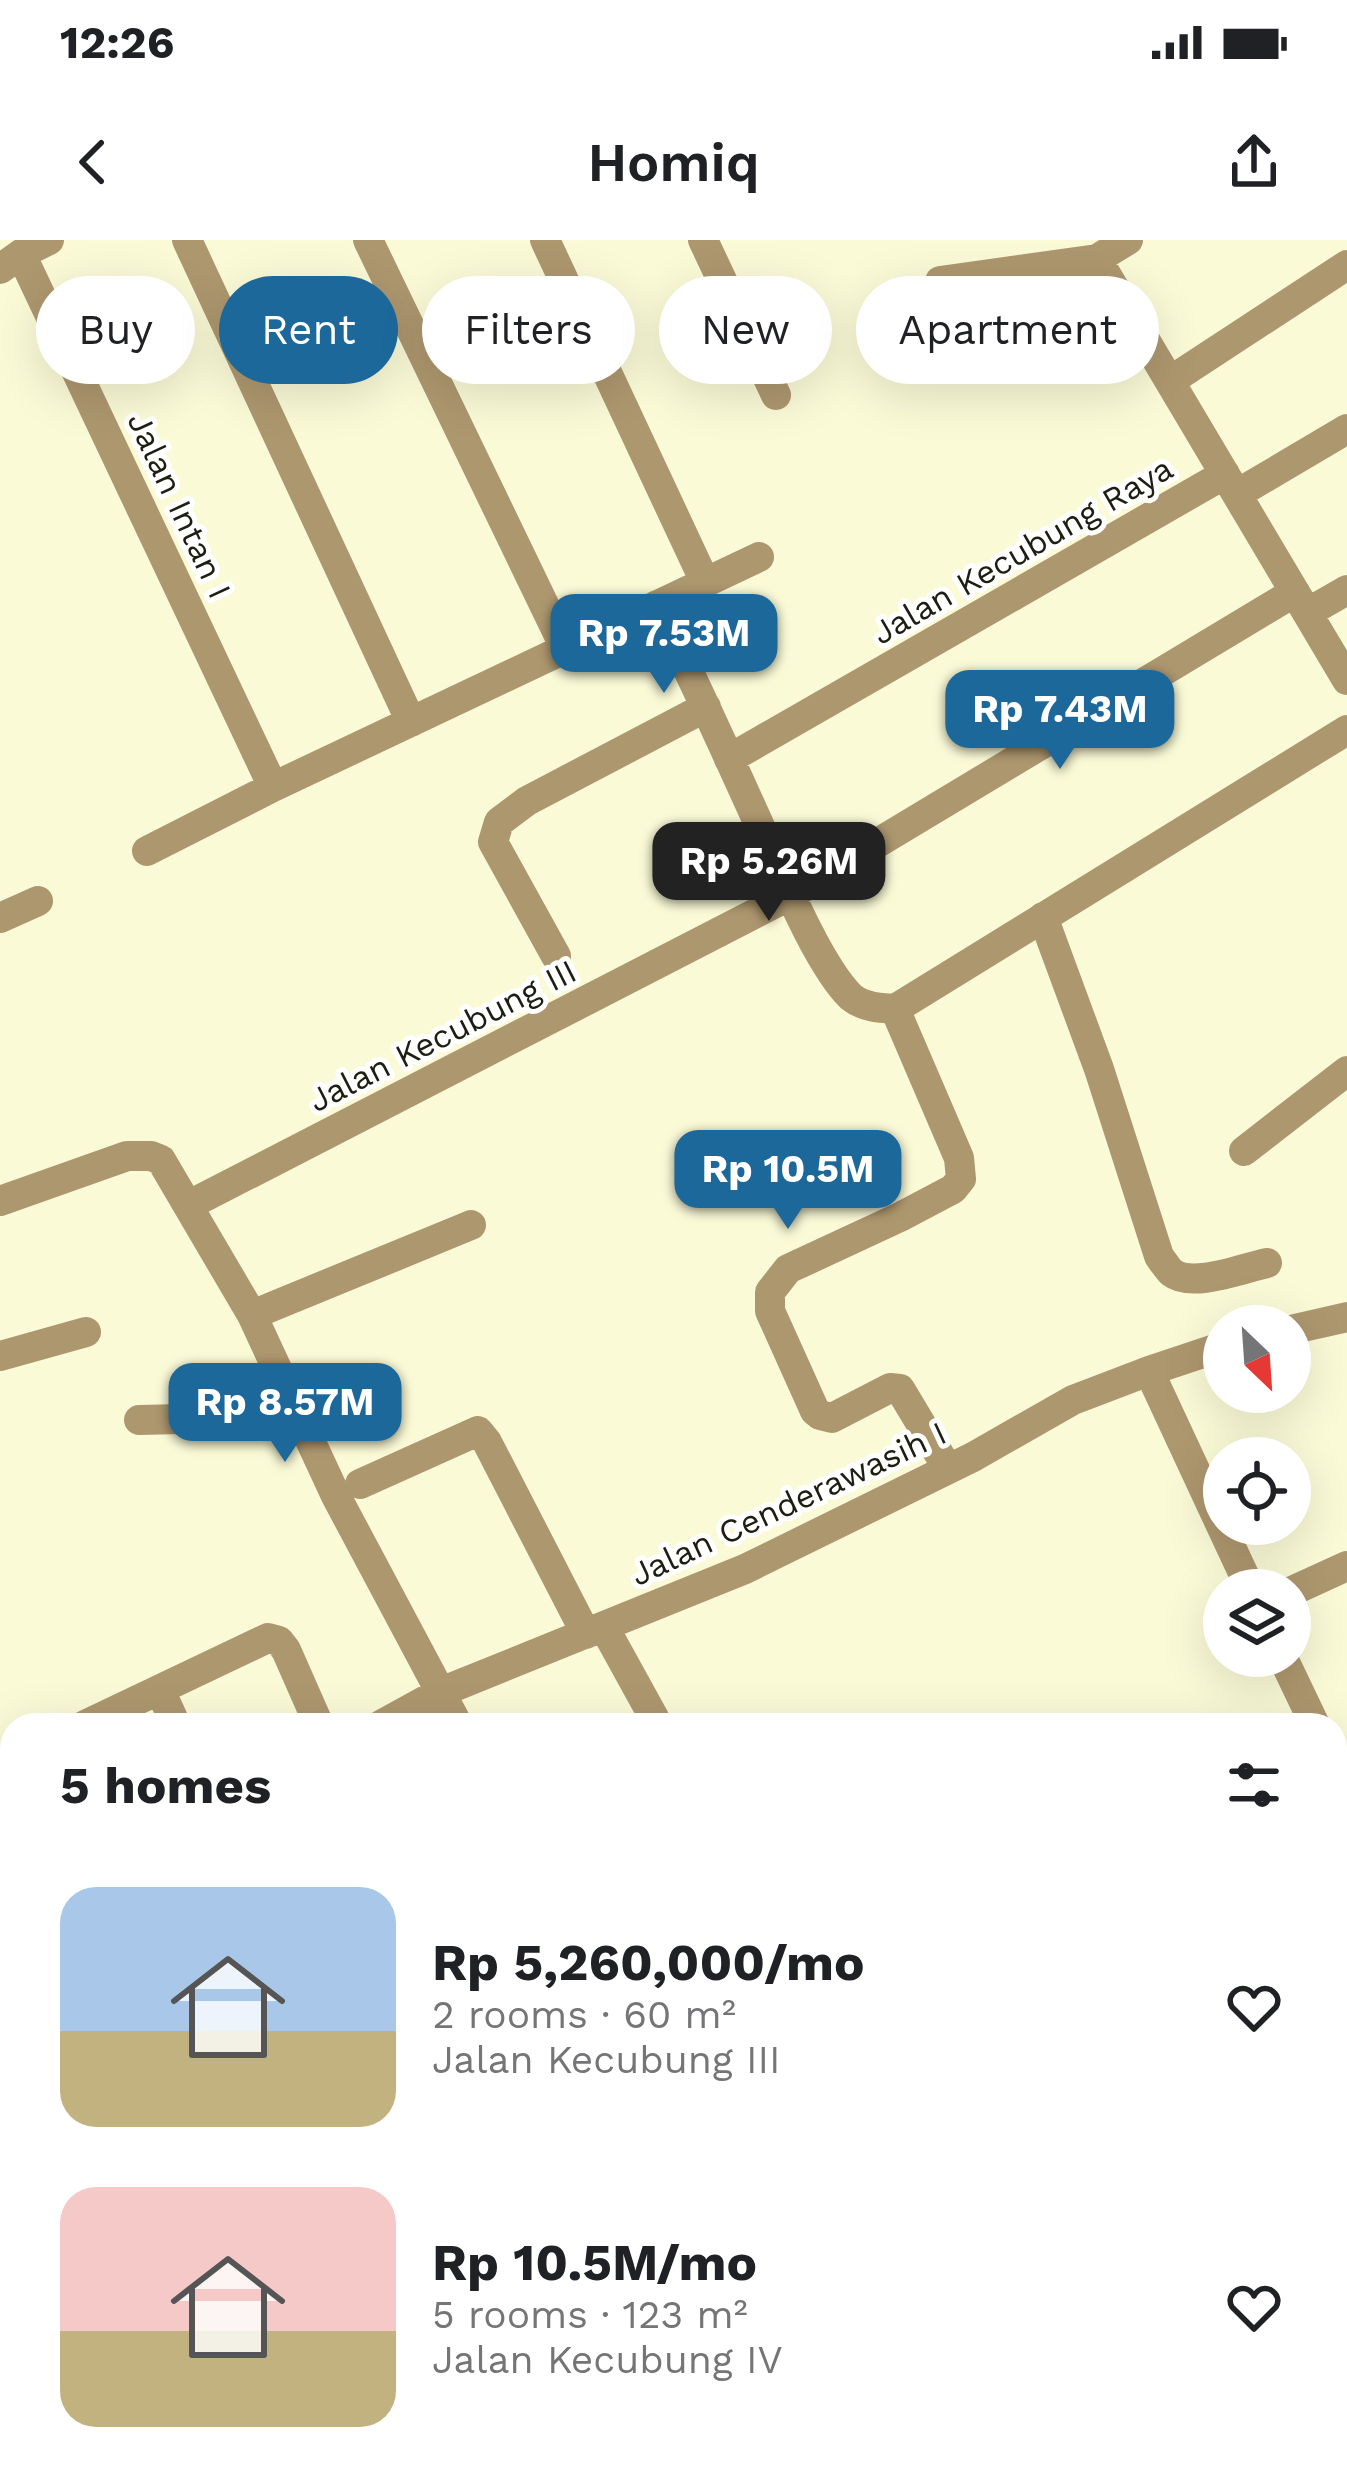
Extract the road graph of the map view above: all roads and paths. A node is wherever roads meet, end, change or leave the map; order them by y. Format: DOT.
graph roads {
  1 [pos="187,240"];
  2 [pos="368,240"];
  3 [pos="545,240"];
  4 [pos="703,240"];
  5 [pos="1128,240"];
  6 [pos="23,254"];
  7 [pos="1097,259"];
  8 [pos="1347,265"];
  9 [pos="970,276"];
  10 [pos="1169,381"];
  11 [pos="776,395"];
  12 [pos="1347,429"];
  13 [pos="1231,484"];
  14 [pos="759,556"];
  15 [pos="705,582"];
  16 [pos="1347,590"];
  17 [pos="1301,602"];
  18 [pos="657,605"];
  19 [pos="566,648"];
  20 [pos="1347,680"];
  21 [pos="706,707"];
  22 [pos="411,722"];
  23 [pos="1347,730"];
  24 [pos="730,759"];
  25 [pos="272,788"];
  26 [pos="147,850"];
  27 [pos="791,896"];
  28 [pos="38,901"];
  29 [pos="1043,917"];
  30 [pos="0,919"];
  31 [pos="556,956"];
  32 [pos="888,1009"];
  33 [pos="1347,1071"];
  34 [pos="1244,1151"];
  35 [pos="0,1201"];
  36 [pos="189,1205"];
  37 [pos="471,1225"];
  38 [pos="1267,1263"];
  39 [pos="252,1315"];
  40 [pos="1347,1317"];
  41 [pos="1311,1325"];
  42 [pos="86,1331"];
  43 [pos="1203,1353"];
  44 [pos="0,1356"];
  45 [pos="1149,1371"];
  46 [pos="285,1385"];
  47 [pos="139,1420"];
  48 [pos="948,1469"];
  49 [pos="360,1484"];
  50 [pos="1347,1566"];
  51 [pos="1241,1569"];
  52 [pos="1311,1582"];
  53 [pos="595,1630"];
  54 [pos="1292,1677"];
  55 [pos="160,1690"];
  56 [pos="441,1692"];
  57 [pos="111,1713"];
  58 [pos="171,1713"];
  59 [pos="314,1713"];
  60 [pos="403,1713"];
  61 [pos="452,1713"];
  62 [pos="650,1713"];
  63 [pos="1309,1713"];
  1 -- 22 [label="street"];
  2 -- 19 [label="street"];
  3 -- 15 [label="street"];
  4 -- 11 [label="street"];
  5 -- 7 [label="street"];
  6 -- 25 [label="street, Jalan Intan I"];
  7 -- 9 [label="street"];
  7 -- 10 [label="street"];
  8 -- 10 [label="street"];
  10 -- 13 [label="street"];
  12 -- 13 [label="street, Jalan Kecubung Raya"];
  13 -- 17 [label="street"];
  13 -- 24 [label="street, Jalan Kecubung Raya"];
  14 -- 15 [label="street"];
  15 -- 18 [label="street"];
  16 -- 17 [label="street, Jalan Kecubung III"];
  17 -- 20 [label="street"];
  17 -- 27 [label="street, Jalan Kecubung III"];
  18 -- 19 [label="street"];
  18 -- 21 [label="street"];
  19 -- 22 [label="street"];
  21 -- 24 [label="street"];
  21 -- 31 [label="street"];
  22 -- 25 [label="street"];
  23 -- 29 [label="street"];
  24 -- 27 [label="street"];
  25 -- 26 [label="street"];
  27 -- 32 [label="street"];
  27 -- 36 [label="street, Jalan Kecubung III"];
  28 -- 30 [label="street"];
  29 -- 32 [label="street"];
  29 -- 38 [label="street"];
  32 -- 48 [label="street"];
  33 -- 34 [label="street"];
  35 -- 36 [label="street"];
  36 -- 39 [label="street"];
  37 -- 39 [label="street"];
  39 -- 46 [label="street"];
  40 -- 41 [label="street"];
  42 -- 44 [label="street"];
  43 -- 45 [label="street, Jalan Cenderawasih I"];
  45 -- 48 [label="street, Jalan Cenderawasih I"];
  45 -- 51 [label="street"];
  46 -- 47 [label="street"];
  46 -- 56 [label="street"];
  48 -- 53 [label="street, Jalan Cenderawasih I"];
  49 -- 53 [label="street"];
  50 -- 52 [label="street"];
  53 -- 56 [label="street, Jalan Cenderawasih I"];
  53 -- 62 [label="street"];
  54 -- 63 [label="street"];
  55 -- 57 [label="street"];
  55 -- 58 [label="street"];
  55 -- 59 [label="street"];
  56 -- 60 [label="street, Jalan Cenderawasih I"];
  56 -- 61 [label="street"];
}
